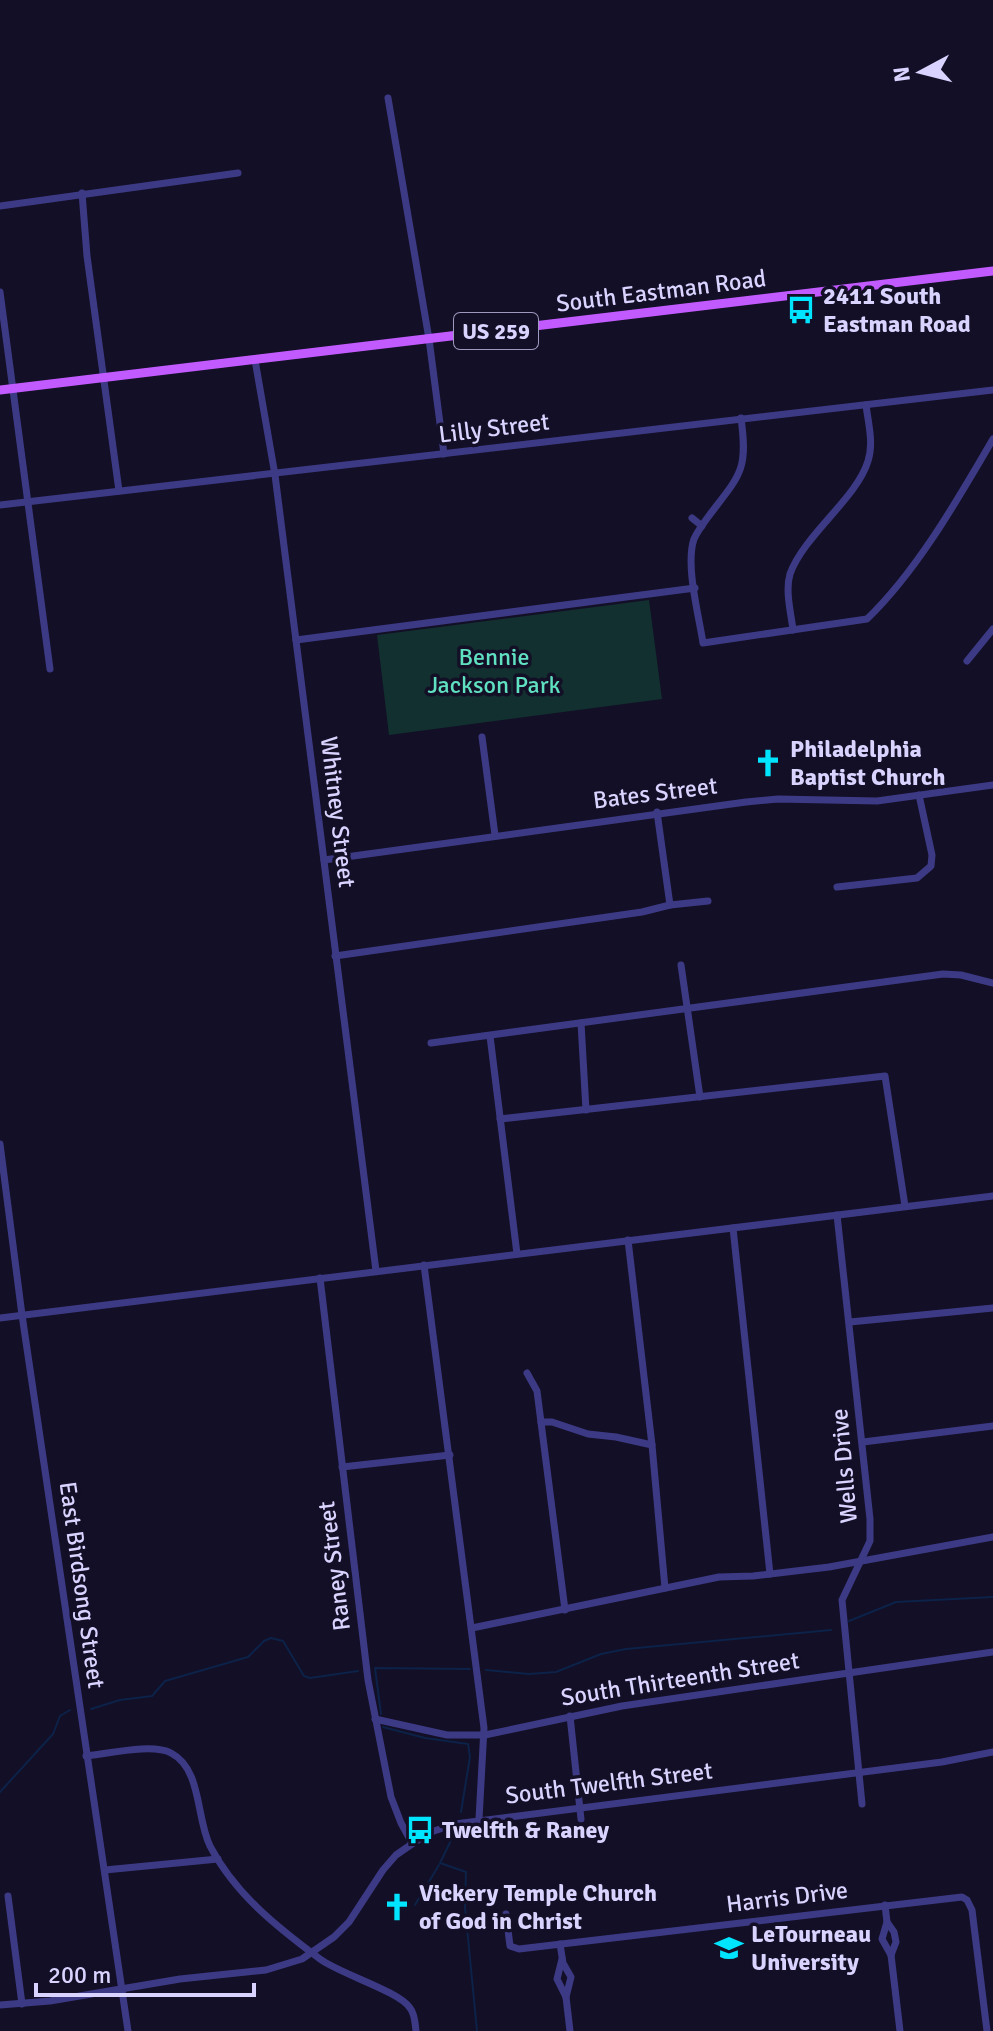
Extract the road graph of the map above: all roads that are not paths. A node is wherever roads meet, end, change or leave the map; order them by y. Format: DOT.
graph roads {
  1 [pos="388,98"];
  2 [pos="238,173"];
  3 [pos="82,193"];
  4 [pos="0,206"];
  5 [pos="993,271"];
  6 [pos="0,292"];
  7 [pos="0,300"];
  8 [pos="429,339"];
  9 [pos="255,360"];
  10 [pos="104,377"];
  11 [pos="14,388"];
  12 [pos="0,390"];
  13 [pos="993,390"];
  14 [pos="866,405"];
  15 [pos="741,418"];
  16 [pos="993,439"];
  17 [pos="444,454"];
  18 [pos="275,475"];
  19 [pos="119,491"];
  20 [pos="29,502"];
  21 [pos="0,505"];
  22 [pos="692,518"];
  23 [pos="702,526"];
  24 [pos="695,588"];
  25 [pos="993,629"];
  26 [pos="793,630"];
  27 [pos="296,640"];
  28 [pos="967,661"];
  29 [pos="50,669"];
  30 [pos="482,737"];
  31 [pos="993,785"];
  32 [pos="919,795"];
  33 [pos="657,812"];
  34 [pos="495,835"];
  35 [pos="324,860"];
  36 [pos="837,887"];
  37 [pos="708,901"];
  38 [pos="670,905"];
  39 [pos="335,956"];
  40 [pos="681,965"];
  41 [pos="993,983"];
  42 [pos="688,1008"];
  43 [pos="581,1023"];
  44 [pos="490,1036"];
  45 [pos="431,1043"];
  46 [pos="700,1097"];
  47 [pos="586,1110"];
  48 [pos="500,1119"];
  49 [pos="0,1144"];
  50 [pos="993,1196"];
  51 [pos="905,1206"];
  52 [pos="837,1215"];
  53 [pos="733,1228"];
  54 [pos="628,1240"];
  55 [pos="517,1254"];
  56 [pos="424,1265"];
  57 [pos="376,1271"];
  58 [pos="320,1278"];
  59 [pos="993,1308"];
  60 [pos="22,1315"];
  61 [pos="0,1318"];
  62 [pos="850,1322"];
  63 [pos="527,1373"];
  64 [pos="541,1422"];
  65 [pos="993,1426"];
  66 [pos="863,1442"];
  67 [pos="652,1445"];
  68 [pos="450,1455"];
  69 [pos="342,1467"];
  70 [pos="993,1537"];
  71 [pos="862,1561"];
  72 [pos="770,1574"];
  73 [pos="665,1588"];
  74 [pos="565,1610"];
  75 [pos="472,1628"];
  76 [pos="993,1652"];
  77 [pos="848,1671"];
  78 [pos="570,1716"];
  79 [pos="375,1719"];
  80 [pos="485,1735"];
  81 [pos="993,1752"];
  82 [pos="86,1756"];
  83 [pos="858,1772"];
  84 [pos="862,1804"];
  85 [pos="579,1806"];
  86 [pos="479,1819"];
  87 [pos="581,1819"];
  88 [pos="412,1843"];
  89 [pos="218,1859"];
  90 [pos="105,1870"];
  91 [pos="8,1896"];
  92 [pos="885,1905"];
  93 [pos="506,1914"];
  94 [pos="887,1922"];
  95 [pos="560,1944"];
  96 [pos="312,1953"];
  97 [pos="891,1955"];
  98 [pos="562,1959"];
  99 [pos="122,1987"];
  100 [pos="566,1997"];
  101 [pos="22,2004"];
  102 [pos="0,2005"];
  103 [pos="128,2031"];
  104 [pos="416,2031"];
  105 [pos="570,2031"];
  106 [pos="900,2031"];
  107 [pos="987,2031"];
  1 -- 8 [label="street"];
  2 -- 3 [label="street"];
  3 -- 4 [label="street"];
  3 -- 10 [label="street"];
  5 -- 8 [label="main road, South Eastman Road / US 259"];
  6 -- 7 [label="street"];
  7 -- 11 [label="street"];
  8 -- 9 [label="main road, South Eastman Road / US 259"];
  8 -- 17 [label="street"];
  9 -- 10 [label="main road, South Eastman Road / US 259"];
  9 -- 18 [label="street, Whitney Street"];
  10 -- 11 [label="main road, South Eastman Road / US 259"];
  10 -- 19 [label="street"];
  11 -- 12 [label="main road, South Eastman Road / US 259"];
  11 -- 20 [label="street"];
  13 -- 14 [label="street, Lilly Street"];
  14 -- 15 [label="street, Lilly Street"];
  14 -- 26 [label="street"];
  15 -- 17 [label="street, Lilly Street"];
  15 -- 23 [label="street"];
  16 -- 26 [label="street"];
  17 -- 18 [label="street, Lilly Street"];
  18 -- 19 [label="street, Lilly Street"];
  18 -- 27 [label="street, Whitney Street"];
  19 -- 20 [label="street, Lilly Street"];
  20 -- 21 [label="street, Lilly Street"];
  20 -- 29 [label="street"];
  22 -- 23 [label="street"];
  23 -- 24 [label="street"];
  24 -- 26 [label="street"];
  24 -- 27 [label="street"];
  25 -- 28 [label="street"];
  27 -- 35 [label="street, Whitney Street"];
  30 -- 34 [label="street"];
  31 -- 32 [label="street, Bates Street"];
  32 -- 33 [label="street, Bates Street"];
  32 -- 36 [label="street"];
  33 -- 34 [label="street, Bates Street"];
  33 -- 38 [label="street"];
  34 -- 35 [label="street, Bates Street"];
  35 -- 39 [label="street, Whitney Street"];
  37 -- 38 [label="street"];
  38 -- 39 [label="street"];
  39 -- 57 [label="street, Whitney Street"];
  40 -- 42 [label="street"];
  41 -- 42 [label="street"];
  42 -- 43 [label="street"];
  42 -- 46 [label="street"];
  43 -- 44 [label="street"];
  43 -- 47 [label="street"];
  44 -- 45 [label="street"];
  44 -- 48 [label="street"];
  46 -- 47 [label="street"];
  46 -- 51 [label="street"];
  47 -- 48 [label="street"];
  48 -- 55 [label="street"];
  49 -- 60 [label="street, East Birdsong Street"];
  50 -- 51 [label="street"];
  51 -- 52 [label="street"];
  52 -- 53 [label="street"];
  52 -- 62 [label="street, Wells Drive"];
  53 -- 54 [label="street"];
  53 -- 72 [label="street"];
  54 -- 55 [label="street"];
  54 -- 67 [label="street"];
  55 -- 56 [label="street"];
  56 -- 57 [label="street"];
  56 -- 68 [label="street"];
  57 -- 58 [label="street"];
  58 -- 60 [label="street"];
  58 -- 69 [label="street, Raney Street"];
  59 -- 62 [label="street"];
  60 -- 61 [label="street"];
  60 -- 82 [label="street, East Birdsong Street"];
  62 -- 66 [label="street, Wells Drive"];
  63 -- 64 [label="street"];
  64 -- 67 [label="street"];
  64 -- 74 [label="street"];
  65 -- 66 [label="street"];
  66 -- 71 [label="street, Wells Drive"];
  67 -- 73 [label="street"];
  68 -- 69 [label="street"];
  68 -- 75 [label="street"];
  69 -- 79 [label="street, Raney Street"];
  70 -- 71 [label="street"];
  71 -- 72 [label="street"];
  71 -- 77 [label="street, Wells Drive"];
  72 -- 73 [label="street"];
  73 -- 74 [label="street"];
  74 -- 75 [label="street"];
  75 -- 80 [label="street"];
  76 -- 77 [label="street, South Thirteenth Street"];
  77 -- 78 [label="street, South Thirteenth Street"];
  77 -- 83 [label="street, Wells Drive"];
  78 -- 80 [label="street, South Thirteenth Street"];
  78 -- 85 [label="street"];
  79 -- 80 [label="street, South Thirteenth Street"];
  79 -- 88 [label="street, Raney Street"];
  80 -- 86 [label="street"];
  81 -- 83 [label="street, South Twelfth Street"];
  82 -- 89 [label="street"];
  82 -- 90 [label="street, East Birdsong Street"];
  83 -- 84 [label="street, Wells Drive"];
  83 -- 85 [label="street, South Twelfth Street"];
  85 -- 86 [label="street, South Twelfth Street"];
  85 -- 87 [label="street"];
  86 -- 88 [label="street, South Twelfth Street"];
  88 -- 96 [label="street, South Twelfth Street"];
  89 -- 90 [label="street"];
  89 -- 96 [label="street"];
  90 -- 99 [label="street, East Birdsong Street"];
  91 -- 101 [label="street"];
  92 -- 94 [label="street"];
  92 -- 95 [label="street, Harris Drive"];
  92 -- 107 [label="street, Harris Drive"];
  93 -- 95 [label="street, Harris Drive"];
  94 -- 97 [label="street"];
  94 -- 97 [label="street"];
  95 -- 98 [label="street"];
  96 -- 99 [label="street, South Twelfth Street"];
  96 -- 104 [label="street"];
  97 -- 106 [label="street"];
  98 -- 100 [label="street"];
  98 -- 100 [label="street"];
  99 -- 101 [label="street, South Twelfth Street"];
  99 -- 103 [label="street, East Birdsong Street"];
  100 -- 105 [label="street"];
  101 -- 102 [label="street, South Twelfth Street"];
}
